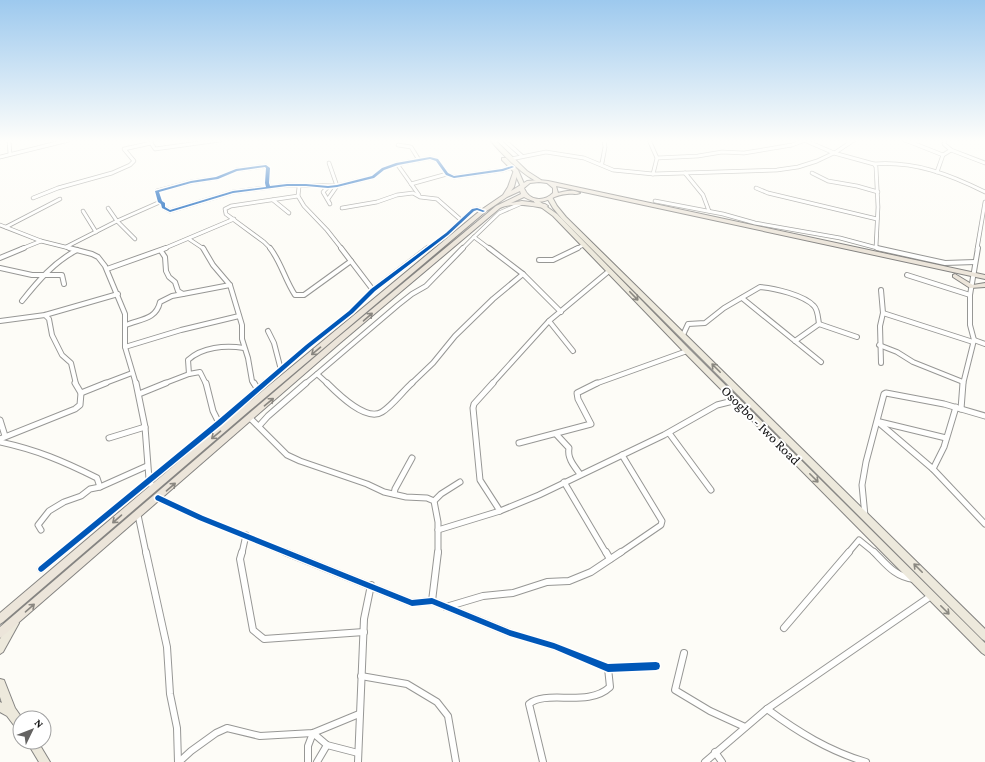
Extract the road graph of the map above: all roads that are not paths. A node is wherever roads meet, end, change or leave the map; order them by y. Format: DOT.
graph roads {
  1 [pos="104,176"];
  2 [pos="224,176"];
  3 [pos="268,176"];
  4 [pos="333,176"];
  5 [pos="375,176"];
  6 [pos="405,176"];
  7 [pos="442,176"];
  8 [pos="451,176"];
  9 [pos="464,176"];
  10 [pos="513,176"];
  11 [pos="516,176"];
  12 [pos="530,176"];
  13 [pos="816,176"];
  14 [pos="877,176"];
  15 [pos="946,176"];
  16 [pos="689,177"];
  17 [pos="539,181"];
  18 [pos="548,182"];
  19 [pos="411,184"];
  20 [pos="300,186"];
  21 [pos="337,186"];
  22 [pos="268,187"];
  23 [pos="328,187"];
  24 [pos="756,188"];
  25 [pos="878,192"];
  26 [pos="985,192"];
  27 [pos="523,193"];
  28 [pos="298,196"];
  29 [pos="504,196"];
  30 [pos="552,197"];
  31 [pos="33,198"];
  32 [pos="421,198"];
  33 [pos="60,199"];
  34 [pos="328,199"];
  35 [pos="273,200"];
  36 [pos="536,201"];
  37 [pos="655,201"];
  38 [pos="160,202"];
  39 [pos="985,202"];
  40 [pos="330,204"];
  41 [pos="545,206"];
  42 [pos="108,208"];
  43 [pos="342,208"];
  44 [pos="984,209"];
  45 [pos="83,211"];
  46 [pos="483,211"];
  47 [pos="709,211"];
  48 [pos="289,213"];
  49 [pos="234,219"];
  50 [pos="878,219"];
  51 [pos="461,220"];
  52 [pos="117,221"];
  53 [pos="0,224"];
  54 [pos="6,227"];
  55 [pos="96,232"];
  56 [pos="474,237"];
  57 [pos="135,239"];
  58 [pos="189,240"];
  59 [pos="41,241"];
  60 [pos="584,245"];
  61 [pos="66,247"];
  62 [pos="876,247"];
  63 [pos="77,250"];
  64 [pos="161,251"];
  65 [pos="0,258"];
  66 [pos="539,260"];
  67 [pos="351,261"];
  68 [pos="975,262"];
  69 [pos="0,268"];
  70 [pos="107,269"];
  71 [pos="609,271"];
  72 [pos="397,272"];
  73 [pos="523,274"];
  74 [pos="43,275"];
  75 [pos="907,275"];
  76 [pos="955,276"];
  77 [pos="406,277"];
  78 [pos="973,277"];
  79 [pos="985,277"];
  80 [pos="64,284"];
  81 [pos="985,284"];
  82 [pos="230,285"];
  83 [pos="972,287"];
  84 [pos="373,290"];
  85 [pos="881,290"];
  86 [pos="118,294"];
  87 [pos="183,294"];
  88 [pos="970,295"];
  89 [pos="742,298"];
  90 [pos="22,301"];
  91 [pos="58,311"];
  92 [pos="561,312"];
  93 [pos="883,312"];
  94 [pos="45,315"];
  95 [pos="239,316"];
  96 [pos="49,319"];
  97 [pos="0,321"];
  98 [pos="549,322"];
  99 [pos="348,324"];
  100 [pos="820,324"];
  101 [pos="126,325"];
  102 [pos="356,328"];
  103 [pos="268,331"];
  104 [pos="683,335"];
  105 [pos="857,336"];
  106 [pos="795,341"];
  107 [pos="973,341"];
  108 [pos="985,344"];
  109 [pos="879,345"];
  110 [pos="125,347"];
  111 [pos="244,348"];
  112 [pos="573,351"];
  113 [pos="687,351"];
  114 [pos="821,362"];
  115 [pos="881,363"];
  116 [pos="282,370"];
  117 [pos="132,373"];
  118 [pos="189,374"];
  119 [pos="317,374"];
  120 [pos="273,382"];
  121 [pos="963,382"];
  122 [pos="258,390"];
  123 [pos="81,393"];
  124 [pos="139,394"];
  125 [pos="737,400"];
  126 [pos="959,408"];
  127 [pos="985,416"];
  128 [pos="250,418"];
  129 [pos="0,420"];
  130 [pos="878,422"];
  131 [pos="219,423"];
  132 [pos="259,426"];
  133 [pos="145,427"];
  134 [pos="669,433"];
  135 [pos="556,434"];
  136 [pos="3,438"];
  137 [pos="109,438"];
  138 [pos="946,438"];
  139 [pos="0,442"];
  140 [pos="519,443"];
  141 [pos="622,455"];
  142 [pos="412,458"];
  143 [pos="147,466"];
  144 [pos="933,469"];
  145 [pos="580,474"];
  146 [pos="149,479"];
  147 [pos="460,482"];
  148 [pos="564,482"];
  149 [pos="100,487"];
  150 [pos="153,488"];
  151 [pos="711,490"];
  152 [pos="394,494"];
  153 [pos="158,498"];
  154 [pos="434,501"];
  155 [pos="500,511"];
  156 [pos="138,515"];
  157 [pos="865,516"];
  158 [pos="985,524"];
  159 [pos="41,530"];
  160 [pos="438,530"];
  161 [pos="246,535"];
  162 [pos="610,560"];
  163 [pos="40,569"];
  164 [pos="914,579"];
  165 [pos="371,585"];
  166 [pos="931,596"];
  167 [pos="432,601"];
  168 [pos="446,607"];
  169 [pos="1,617"];
  170 [pos="15,620"];
  171 [pos="784,628"];
  172 [pos="364,632"];
  173 [pos="0,633"];
  174 [pos="985,636"];
  175 [pos="0,649"];
  176 [pos="985,650"];
  177 [pos="684,653"];
  178 [pos="656,666"];
  179 [pos="608,668"];
  180 [pos="361,676"];
  181 [pos="0,684"];
  182 [pos="0,707"];
  183 [pos="767,709"];
  184 [pos="11,712"];
  185 [pos="359,714"];
  186 [pos="745,727"];
  187 [pos="313,733"];
  188 [pos="327,745"];
  189 [pos="37,750"];
  190 [pos="715,752"];
  191 [pos="358,753"];
  192 [pos="852,760"];
  193 [pos="45,762"];
  194 [pos="178,762"];
  195 [pos="308,762"];
  196 [pos="317,762"];
  197 [pos="358,762"];
  198 [pos="456,762"];
  199 [pos="543,762"];
  200 [pos="705,762"];
  201 [pos="722,762"];
  202 [pos="866,762"];
  1 -- 31 [label="street"];
  2 -- 38 [label="street"];
  3 -- 22 [label="street"];
  4 -- 21 [label="street"];
  5 -- 21 [label="street"];
  6 -- 19 [label="street"];
  7 -- 19 [label="street"];
  8 -- 9 [label="street"];
  10 -- 29 [label="highway"];
  11 -- 27 [label="main road"];
  12 -- 17 [label="main road"];
  13 -- 25 [label="street"];
  14 -- 25 [label="street"];
  15 -- 26 [label="street"];
  16 -- 47 [label="street"];
  17 -- 18 [label="highway"];
  17 -- 27 [label="highway"];
  18 -- 30 [label="highway"];
  18 -- 78 [label="highway"];
  19 -- 32 [label="street"];
  20 -- 22 [label="street"];
  20 -- 23 [label="street"];
  20 -- 28 [label="street"];
  21 -- 23 [label="street"];
  21 -- 34 [label="street"];
  22 -- 38 [label="street"];
  23 -- 34 [label="street"];
  24 -- 50 [label="street"];
  25 -- 50 [label="street"];
  27 -- 29 [label="highway"];
  27 -- 36 [label="highway"];
  27 -- 41 [label="highway"];
  27 -- 56 [label="street"];
  102 -- 27 [label="highway, one-way"];
  28 -- 35 [label="street"];
  28 -- 67 [label="street"];
  29 -- 46 [label="highway"];
  30 -- 36 [label="highway"];
  30 -- 76 [label="highway"];
  30 -- 104 [label="main road, Osogbo - Iwo Road"];
  32 -- 43 [label="street"];
  32 -- 51 [label="street"];
  33 -- 54 [label="street"];
  34 -- 40 [label="street"];
  35 -- 48 [label="street"];
  35 -- 49 [label="street"];
  36 -- 41 [label="main road, Osogbo - Iwo Road"];
  37 -- 47 [label="street"];
  38 -- 52 [label="street"];
  39 -- 44 [label="street"];
  41 -- 60 [label="main road, Osogbo - Iwo Road"];
  42 -- 52 [label="street"];
  44 -- 68 [label="street"];
  45 -- 55 [label="street"];
  46 -- 51 [label="street"];
  46 -- 77 [label="highway"];
  47 -- 62 [label="street"];
  49 -- 58 [label="street"];
  49 -- 67 [label="street"];
  50 -- 62 [label="street"];
  51 -- 72 [label="street"];
  52 -- 55 [label="street"];
  52 -- 57 [label="street"];
  53 -- 54 [label="street"];
  54 -- 59 [label="street"];
  55 -- 61 [label="street"];
  56 -- 73 [label="street"];
  56 -- 119 [label="street"];
  58 -- 64 [label="street"];
  58 -- 82 [label="street"];
  59 -- 61 [label="street"];
  59 -- 65 [label="street"];
  60 -- 66 [label="street"];
  60 -- 71 [label="main road, Osogbo - Iwo Road"];
  61 -- 63 [label="street"];
  62 -- 68 [label="street"];
  63 -- 70 [label="street"];
  63 -- 74 [label="street"];
  64 -- 70 [label="street"];
  64 -- 87 [label="street"];
  67 -- 84 [label="street"];
  68 -- 78 [label="street"];
  69 -- 74 [label="street"];
  70 -- 86 [label="street"];
  71 -- 92 [label="street"];
  71 -- 113 [label="main road, Osogbo - Iwo Road, one-way"];
  72 -- 77 [label="street"];
  72 -- 84 [label="street"];
  73 -- 92 [label="street"];
  73 -- 119 [label="street"];
  74 -- 80 [label="street"];
  74 -- 90 [label="street"];
  75 -- 88 [label="street"];
  76 -- 78 [label="highway"];
  76 -- 83 [label="highway"];
  77 -- 99 [label="highway"];
  78 -- 79 [label="highway"];
  78 -- 81 [label="highway"];
  78 -- 83 [label="street"];
  81 -- 83 [label="highway"];
  82 -- 87 [label="street"];
  82 -- 95 [label="street"];
  83 -- 88 [label="street"];
  84 -- 116 [label="street"];
  85 -- 93 [label="street"];
  86 -- 91 [label="street"];
  86 -- 101 [label="street"];
  87 -- 101 [label="street"];
  88 -- 107 [label="street"];
  89 -- 100 [label="street"];
  89 -- 104 [label="street"];
  89 -- 106 [label="street"];
  91 -- 94 [label="street"];
  91 -- 96 [label="street"];
  92 -- 98 [label="street"];
  93 -- 107 [label="street"];
  93 -- 109 [label="street"];
  94 -- 96 [label="street"];
  94 -- 97 [label="street"];
  95 -- 110 [label="street"];
  95 -- 111 [label="street"];
  96 -- 123 [label="street"];
  98 -- 112 [label="street"];
  98 -- 155 [label="street"];
  99 -- 102 [label="highway"];
  99 -- 120 [label="highway, one-way"];
  100 -- 105 [label="street"];
  100 -- 106 [label="street"];
  101 -- 110 [label="street"];
  128 -- 102 [label="highway, one-way"];
  103 -- 116 [label="street"];
  157 -- 104 [label="main road, Osogbo - Iwo Road, one-way"];
  106 -- 114 [label="street"];
  107 -- 108 [label="street"];
  107 -- 121 [label="street"];
  109 -- 115 [label="street"];
  109 -- 121 [label="street"];
  110 -- 117 [label="street"];
  111 -- 118 [label="street"];
  111 -- 122 [label="street"];
  113 -- 125 [label="main road, Osogbo - Iwo Road"];
  113 -- 135 [label="street"];
  116 -- 120 [label="street"];
  117 -- 123 [label="street"];
  117 -- 124 [label="street"];
  118 -- 124 [label="street"];
  118 -- 131 [label="street"];
  119 -- 132 [label="street"];
  120 -- 122 [label="street"];
  120 -- 150 [label="highway, one-way"];
  121 -- 126 [label="street"];
  122 -- 131 [label="street"];
  123 -- 136 [label="street"];
  124 -- 133 [label="street"];
  125 -- 134 [label="street"];
  125 -- 164 [label="main road, Osogbo - Iwo Road, one-way"];
  126 -- 127 [label="street"];
  126 -- 130 [label="street"];
  126 -- 138 [label="street"];
  128 -- 132 [label="street"];
  153 -- 128 [label="highway, one-way"];
  129 -- 136 [label="street"];
  130 -- 138 [label="street"];
  130 -- 144 [label="street"];
  130 -- 157 [label="street"];
  131 -- 146 [label="street"];
  132 -- 152 [label="street"];
  133 -- 137 [label="street"];
  133 -- 143 [label="street"];
  134 -- 141 [label="street"];
  134 -- 151 [label="street"];
  135 -- 140 [label="street"];
  135 -- 145 [label="street"];
  138 -- 144 [label="street"];
  139 -- 149 [label="street"];
  141 -- 145 [label="street"];
  141 -- 162 [label="street"];
  142 -- 152 [label="street"];
  143 -- 146 [label="street"];
  143 -- 149 [label="street"];
  144 -- 158 [label="street"];
  145 -- 148 [label="street"];
  146 -- 150 [label="street"];
  146 -- 163 [label="street"];
  147 -- 154 [label="street"];
  148 -- 155 [label="street"];
  148 -- 162 [label="street"];
  149 -- 159 [label="street"];
  150 -- 169 [label="highway, one-way"];
  152 -- 154 [label="street"];
  153 -- 156 [label="highway"];
  153 -- 161 [label="street"];
  154 -- 160 [label="street"];
  155 -- 160 [label="street"];
  170 -- 156 [label="highway, one-way"];
  156 -- 194 [label="street"];
  174 -- 157 [label="main road, Osogbo - Iwo Road, one-way"];
  160 -- 167 [label="street"];
  161 -- 165 [label="street"];
  161 -- 172 [label="street"];
  162 -- 168 [label="street"];
  164 -- 166 [label="main road, Osogbo - Iwo Road"];
  164 -- 171 [label="street"];
  165 -- 167 [label="street"];
  165 -- 172 [label="street"];
  166 -- 176 [label="main road, Osogbo - Iwo Road, one-way"];
  166 -- 183 [label="street"];
  167 -- 168 [label="street"];
  168 -- 179 [label="street"];
  170 -- 173 [label="highway"];
  170 -- 175 [label="main road"];
  172 -- 180 [label="street"];
  177 -- 186 [label="street"];
  178 -- 179 [label="street"];
  179 -- 199 [label="street"];
  180 -- 185 [label="street"];
  180 -- 198 [label="street"];
  181 -- 184 [label="main road"];
  182 -- 184 [label="main road"];
  183 -- 186 [label="street"];
  183 -- 192 [label="street"];
  185 -- 187 [label="street"];
  185 -- 191 [label="street"];
  186 -- 190 [label="street"];
  187 -- 188 [label="street"];
  187 -- 194 [label="street"];
  187 -- 195 [label="street"];
  188 -- 191 [label="street"];
  188 -- 196 [label="street"];
  189 -- 193 [label="main road"];
  190 -- 200 [label="street"];
  190 -- 201 [label="street"];
  191 -- 197 [label="street"];
  192 -- 202 [label="street"];
}
